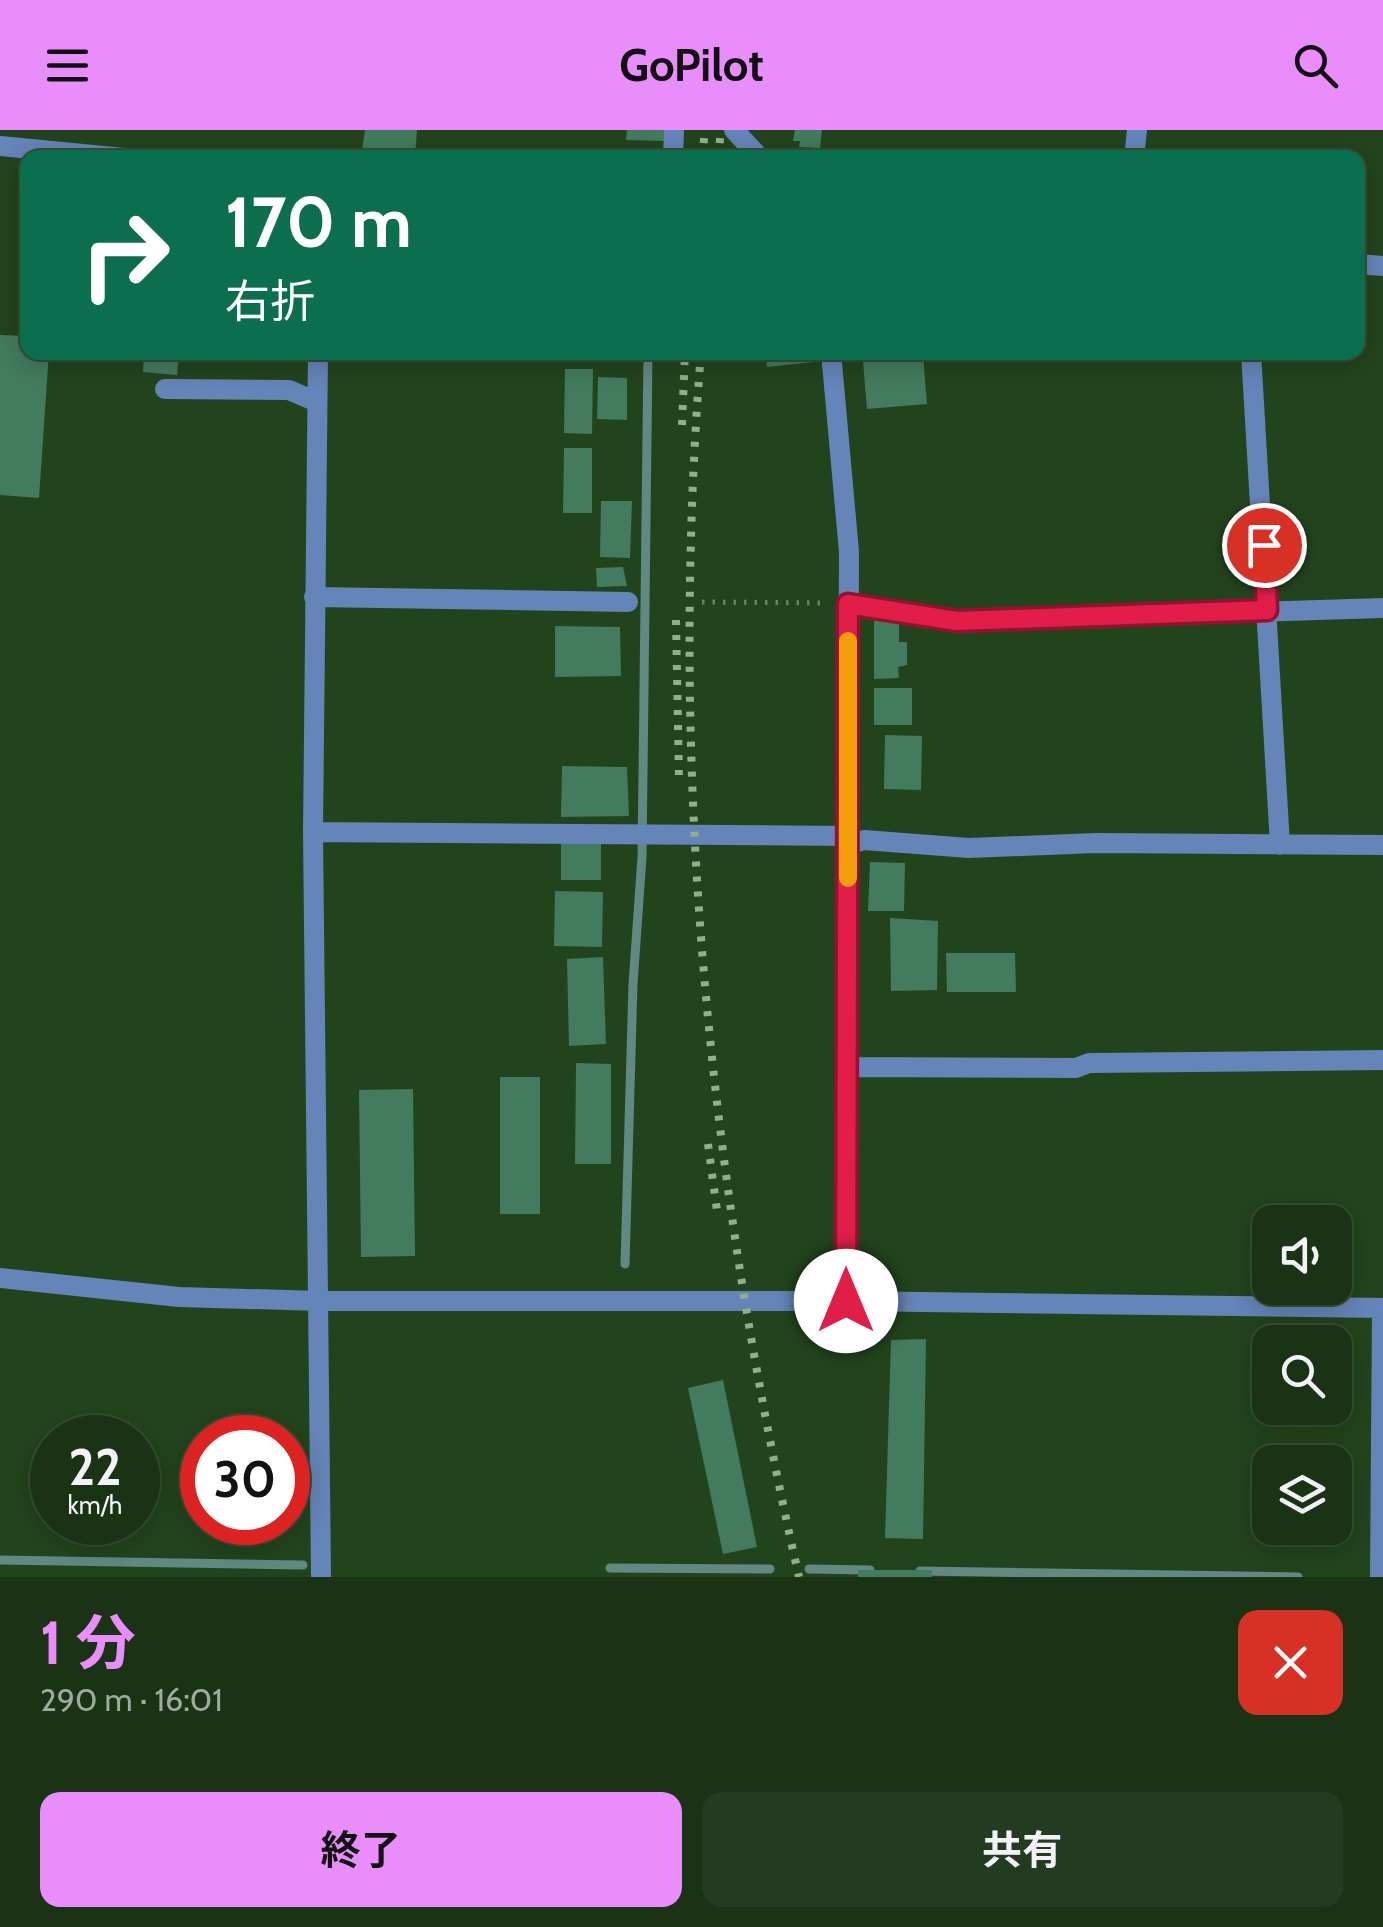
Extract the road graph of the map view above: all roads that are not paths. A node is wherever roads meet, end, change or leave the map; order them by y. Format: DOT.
graph roads {
  1 [pos="734,130"];
  2 [pos="0,146"];
  3 [pos="41,150"];
  4 [pos="753,150"];
  5 [pos="318,360"];
  6 [pos="832,360"];
  7 [pos="1251,360"];
  8 [pos="164,389"];
  9 [pos="317,402"];
  10 [pos="314,596"];
  11 [pos="628,602"];
  12 [pos="848,604"];
  13 [pos="1383,608"];
  14 [pos="1267,610"];
  15 [pos="313,832"];
  16 [pos="848,840"];
  17 [pos="1280,845"];
  18 [pos="1383,845"];
  19 [pos="1383,1060"];
  20 [pos="848,1067"];
  21 [pos="0,1278"];
  22 [pos="321,1301"];
  23 [pos="846,1301"];
  24 [pos="1383,1308"];
  25 [pos="1379,1571"];
  26 [pos="321,1577"];
  1 -- 4 [label="street"];
  2 -- 3 [label="street"];
  5 -- 9 [label="street"];
  6 -- 12 [label="street"];
  7 -- 14 [label="street"];
  8 -- 9 [label="street"];
  9 -- 10 [label="street"];
  10 -- 11 [label="street"];
  10 -- 15 [label="street"];
  12 -- 14 [label="street"];
  12 -- 16 [label="street"];
  13 -- 14 [label="street"];
  14 -- 17 [label="street"];
  15 -- 16 [label="street"];
  15 -- 22 [label="street"];
  16 -- 17 [label="street"];
  16 -- 20 [label="street"];
  17 -- 18 [label="street"];
  19 -- 20 [label="street"];
  20 -- 23 [label="street"];
  21 -- 22 [label="street"];
  22 -- 23 [label="street"];
  22 -- 26 [label="street"];
  23 -- 24 [label="street"];
  24 -- 25 [label="street"];
}
